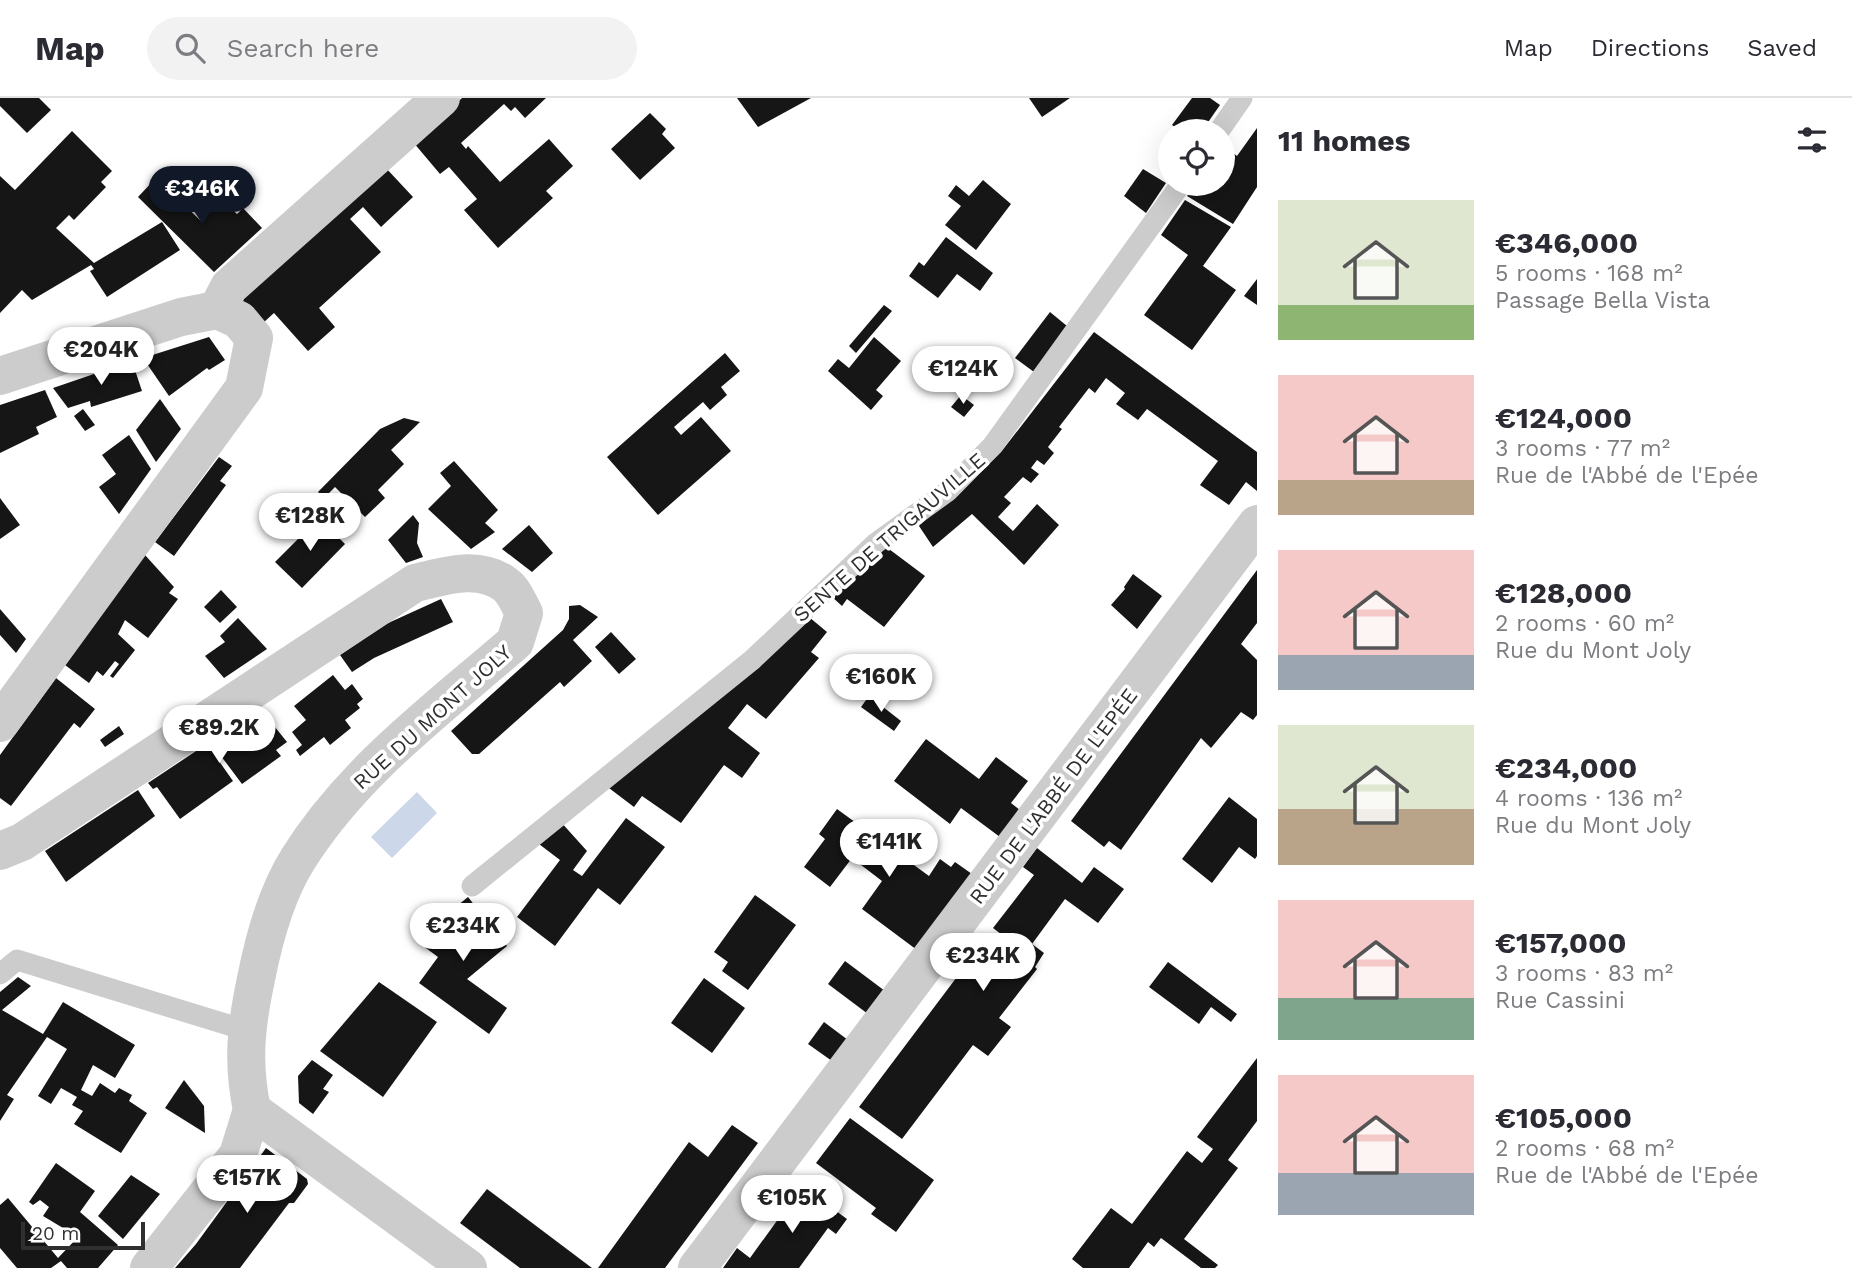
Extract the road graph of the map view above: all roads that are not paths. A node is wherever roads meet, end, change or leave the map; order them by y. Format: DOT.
graph roads {
  1 [pos="441,98"];
  2 [pos="1242,98"];
  3 [pos="1227,119"];
  4 [pos="1172,196"];
  5 [pos="218,310"];
  6 [pos="0,376"];
  7 [pos="1257,524"];
  8 [pos="0,723"];
  9 [pos="0,851"];
  10 [pos="472,886"];
  11 [pos="0,974"];
  12 [pos="245,1030"];
  13 [pos="252,1110"];
  14 [pos="149,1268"];
  15 [pos="468,1268"];
  16 [pos="697,1268"];
  1 -- 5 [label="street"];
  2 -- 3 [label="lane"];
  4 -- 10 [label="lane, SENTE DE TRIGAUVILLE"];
  5 -- 6 [label="street"];
  5 -- 8 [label="street"];
  7 -- 16 [label="street, RUE DE L'ABBÉ DE L'EPÉE"];
  9 -- 12 [label="street, RUE DU MONT JOLY"];
  11 -- 12 [label="lane"];
  12 -- 13 [label="street, RUE DU MONT JOLY"];
  13 -- 14 [label="street"];
  13 -- 15 [label="street"];
}
